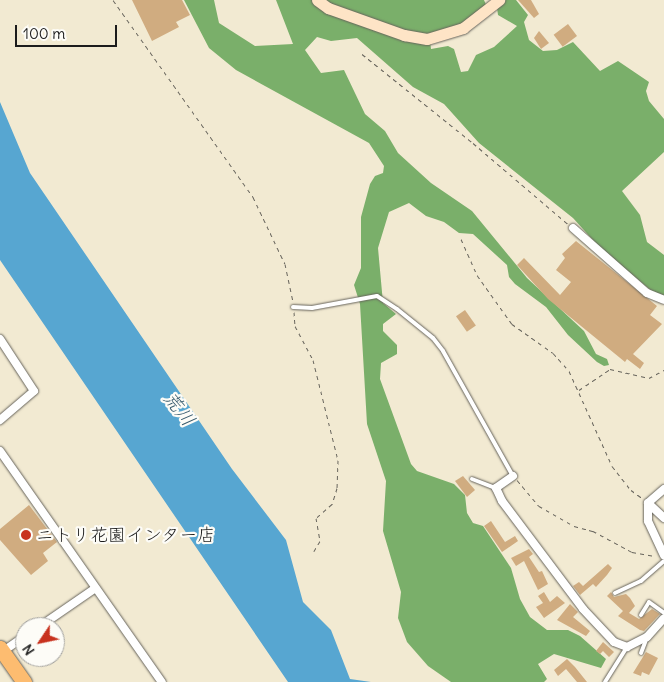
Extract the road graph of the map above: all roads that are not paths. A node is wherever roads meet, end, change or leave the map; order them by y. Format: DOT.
graph roads {
  1 [pos="317,0"];
  2 [pos="499,0"];
  3 [pos="572,228"];
  4 [pos="664,300"];
  5 [pos="293,307"];
  6 [pos="0,339"];
  7 [pos="0,420"];
  8 [pos="0,451"];
  9 [pos="513,476"];
  10 [pos="472,479"];
  11 [pos="496,488"];
  12 [pos="664,489"];
  13 [pos="648,503"];
  14 [pos="664,518"];
  15 [pos="661,556"];
  16 [pos="664,561"];
  17 [pos="94,589"];
  18 [pos="615,593"];
  19 [pos="664,613"];
  20 [pos="641,615"];
  21 [pos="53,617"];
  22 [pos="664,618"];
  23 [pos="647,637"];
  24 [pos="15,644"];
  25 [pos="626,647"];
  26 [pos="641,653"];
  27 [pos="1,655"];
  28 [pos="12,682"];
  29 [pos="24,682"];
  30 [pos="162,682"];
  31 [pos="603,682"];
  1 -- 2 [label="street"];
  3 -- 4 [label="street"];
  5 -- 9 [label="lane"];
  6 -- 7 [label="street"];
  8 -- 17 [label="street"];
  9 -- 11 [label="street"];
  10 -- 11 [label="lane"];
  11 -- 25 [label="street"];
  12 -- 13 [label="street"];
  13 -- 14 [label="street"];
  13 -- 15 [label="street"];
  16 -- 18 [label="lane"];
  17 -- 21 [label="street"];
  17 -- 30 [label="street"];
  19 -- 20 [label="lane"];
  22 -- 23 [label="street"];
  23 -- 25 [label="street"];
  23 -- 26 [label="lane"];
  24 -- 27 [label="street"];
  25 -- 31 [label="lane"];
  27 -- 28 [label="highway"];
  27 -- 29 [label="highway"];
}
